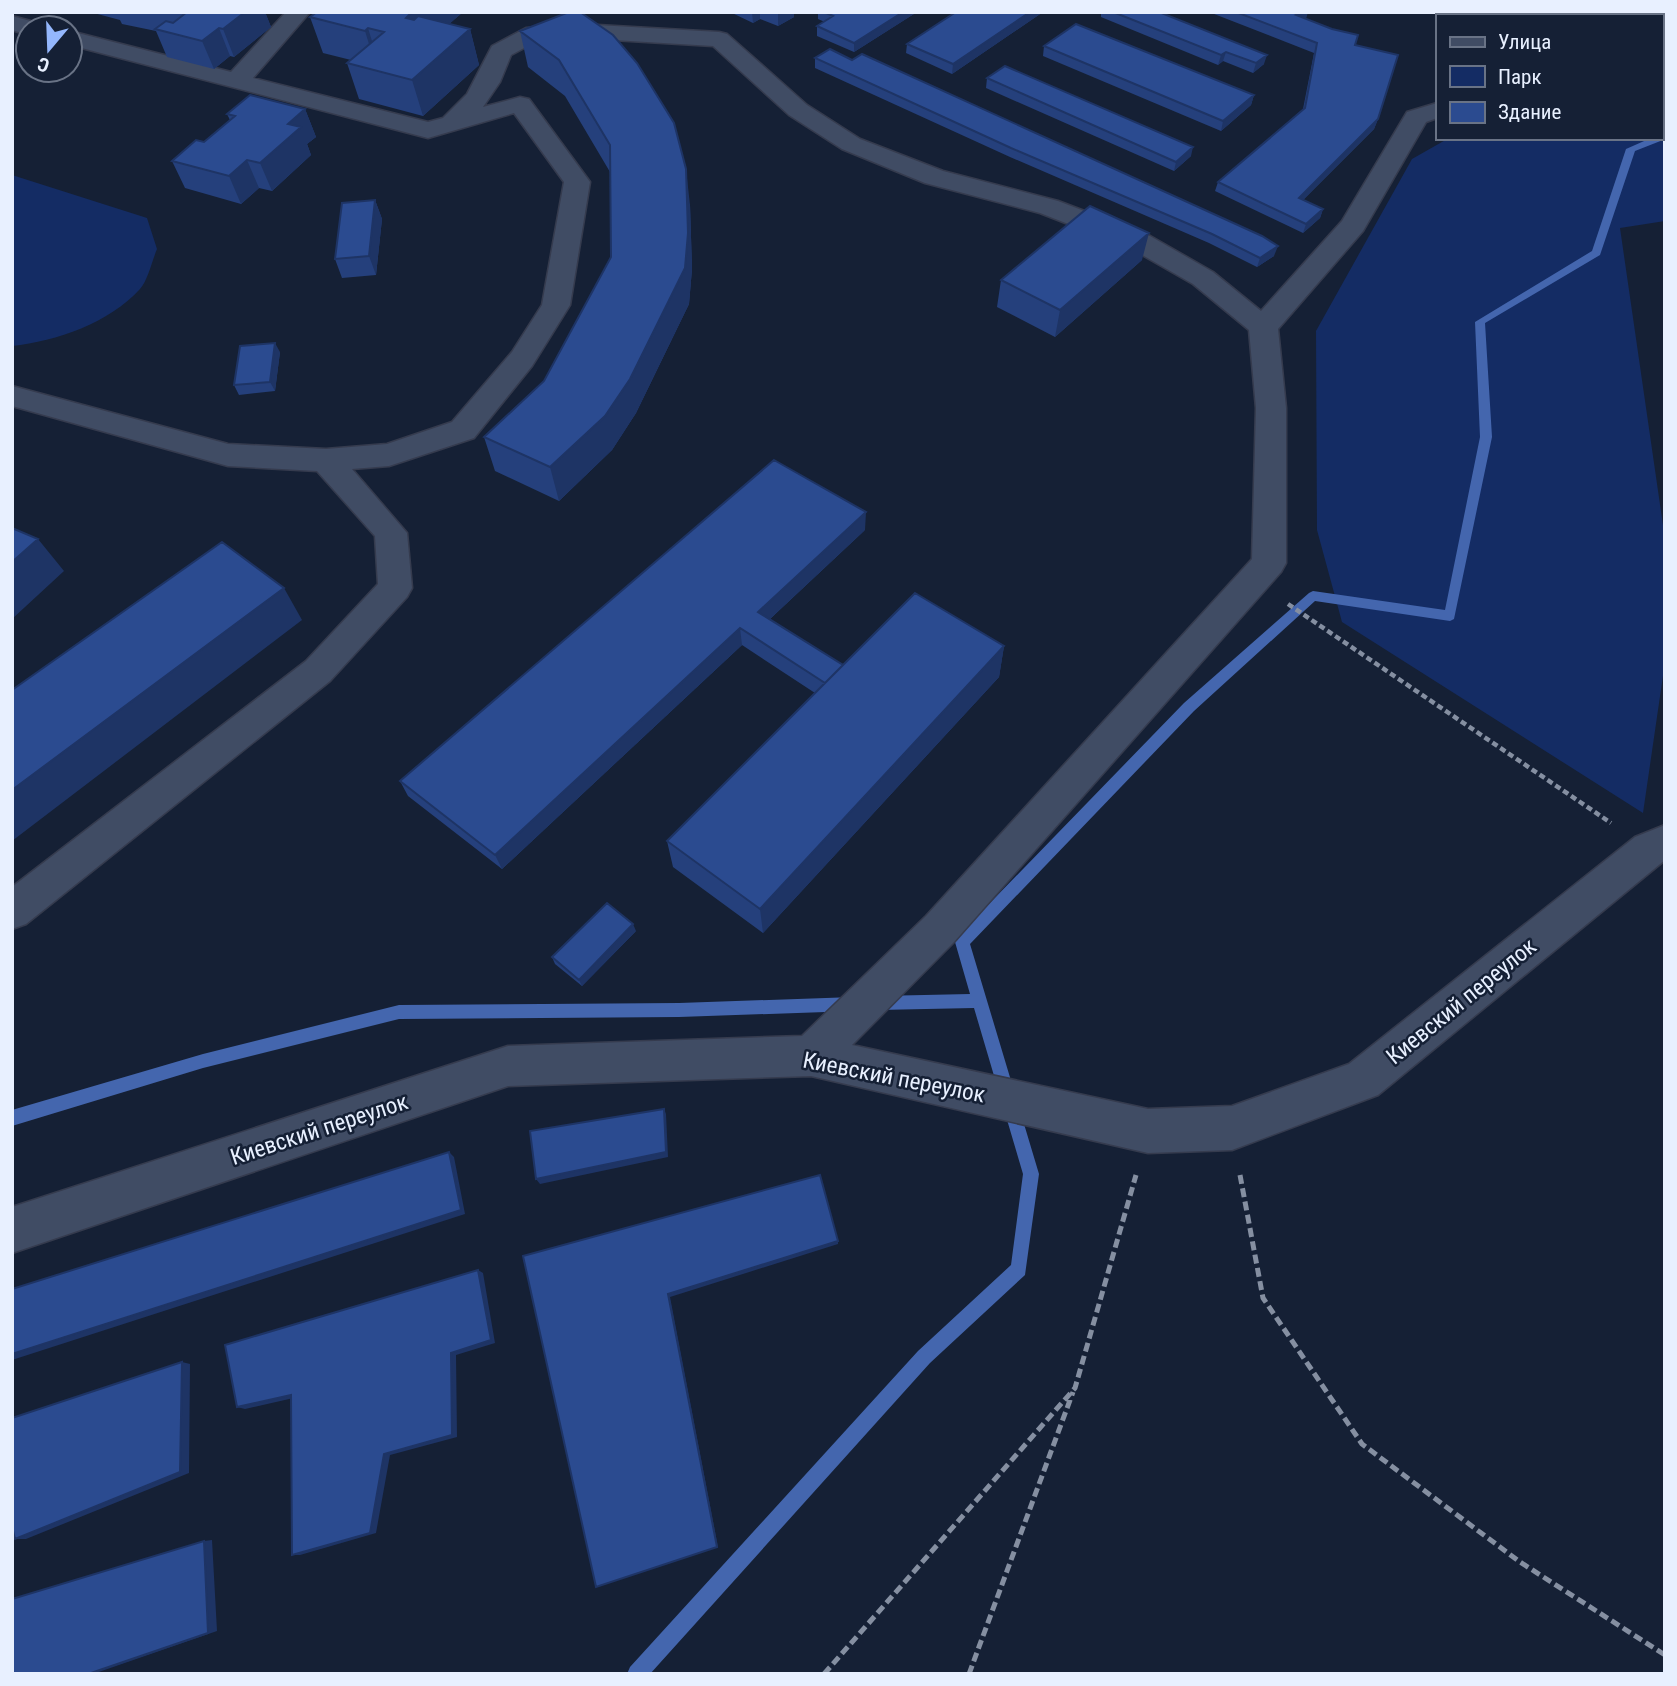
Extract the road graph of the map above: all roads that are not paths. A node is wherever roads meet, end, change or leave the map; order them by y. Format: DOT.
graph roads {
  1 [pos="299,12"];
  2 [pos="84,42"];
  3 [pos="237,80"];
  4 [pos="1436,110"];
  5 [pos="451,123"];
  6 [pos="1263,327"];
  7 [pos="12,396"];
  8 [pos="327,460"];
  9 [pos="1657,845"];
  10 [pos="12,911"];
  11 [pos="823,1044"];
  12 [pos="12,1230"];
  1 -- 3 [label="street"];
  2 -- 3 [label="street"];
  3 -- 5 [label="street"];
  4 -- 6 [label="street"];
  5 -- 6 [label="street"];
  5 -- 8 [label="street"];
  6 -- 11 [label="street"];
  7 -- 8 [label="street"];
  8 -- 10 [label="street"];
  9 -- 11 [label="street, Киевский переулок"];
  11 -- 12 [label="street, Киевский переулок"];
}
